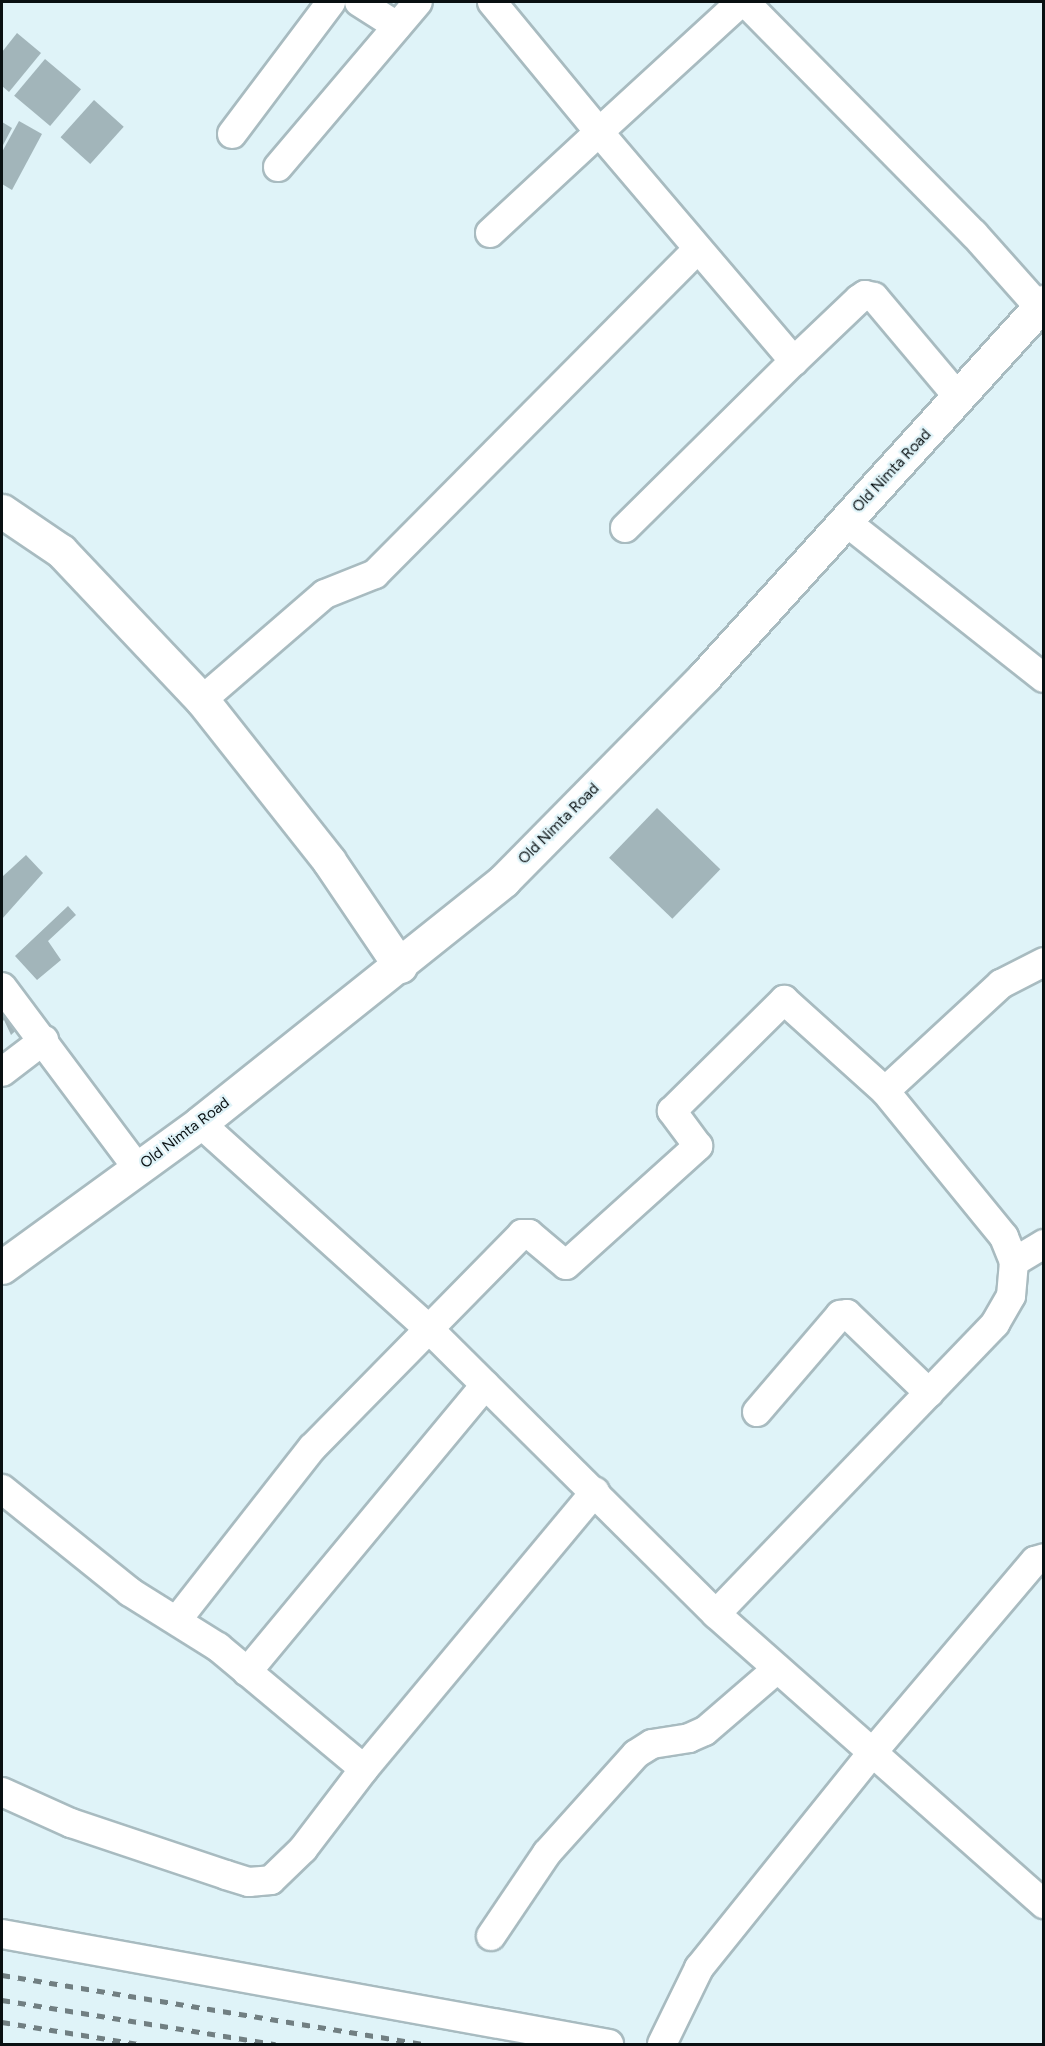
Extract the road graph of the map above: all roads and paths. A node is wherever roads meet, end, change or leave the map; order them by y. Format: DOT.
graph roads {
  1 [pos="331,2"];
  2 [pos="358,2"];
  3 [pos="418,2"];
  4 [pos="492,2"];
  5 [pos="741,2"];
  6 [pos="745,2"];
  7 [pos="397,26"];
  8 [pos="599,132"];
  9 [pos="232,134"];
  10 [pos="278,167"];
  11 [pos="490,233"];
  12 [pos="697,250"];
  13 [pos="1041,304"];
  14 [pos="794,361"];
  15 [pos="959,398"];
  16 [pos="2,511"];
  17 [pos="845,521"];
  18 [pos="625,528"];
  19 [pos="1044,678"];
  20 [pos="202,700"];
  21 [pos="1044,962"];
  22 [pos="400,966"];
  23 [pos="2,987"];
  24 [pos="44,1040"];
  25 [pos="2,1072"];
  26 [pos="885,1091"];
  27 [pos="200,1123"];
  28 [pos="138,1169"];
  29 [pos="1044,1244"];
  30 [pos="1014,1262"];
  31 [pos="2,1267"];
  32 [pos="430,1330"];
  33 [pos="485,1385"];
  34 [pos="929,1393"];
  35 [pos="757,1412"];
  36 [pos="2,1489"];
  37 [pos="595,1492"];
  38 [pos="1044,1558"];
  39 [pos="716,1614"];
  40 [pos="177,1620"];
  41 [pos="776,1670"];
  42 [pos="248,1672"];
  43 [pos="872,1753"];
  44 [pos="364,1769"];
  45 [pos="2,1791"];
  46 [pos="1044,1904"];
  47 [pos="2,1934"];
  48 [pos="491,1936"];
  49 [pos="609,2044"];
  50 [pos="662,2044"];
  1 -- 9 [label="street"];
  2 -- 7 [label="street"];
  3 -- 7 [label="street"];
  4 -- 8 [label="street"];
  5 -- 8 [label="street"];
  6 -- 13 [label="street"];
  7 -- 10 [label="street"];
  8 -- 11 [label="street"];
  8 -- 12 [label="street"];
  12 -- 14 [label="street"];
  12 -- 20 [label="street"];
  13 -- 15 [label="street, Old Nimta Road"];
  14 -- 15 [label="street"];
  14 -- 18 [label="street"];
  15 -- 17 [label="street, Old Nimta Road"];
  16 -- 20 [label="street"];
  17 -- 19 [label="street"];
  17 -- 22 [label="street, Old Nimta Road"];
  20 -- 22 [label="street"];
  21 -- 26 [label="street"];
  22 -- 27 [label="street, Old Nimta Road"];
  23 -- 24 [label="street"];
  24 -- 25 [label="street"];
  24 -- 28 [label="street"];
  26 -- 30 [label="street"];
  26 -- 32 [label="street"];
  27 -- 28 [label="street, Old Nimta Road"];
  27 -- 32 [label="street"];
  28 -- 31 [label="street, Old Nimta Road"];
  29 -- 30 [label="street"];
  30 -- 34 [label="street"];
  32 -- 33 [label="street"];
  32 -- 40 [label="street"];
  33 -- 37 [label="street"];
  33 -- 42 [label="street"];
  34 -- 35 [label="street"];
  34 -- 39 [label="street"];
  36 -- 40 [label="street"];
  37 -- 39 [label="street"];
  37 -- 44 [label="street"];
  38 -- 43 [label="street"];
  39 -- 41 [label="street"];
  40 -- 42 [label="street"];
  41 -- 43 [label="street"];
  41 -- 48 [label="street"];
  42 -- 44 [label="street"];
  43 -- 46 [label="street"];
  43 -- 50 [label="street"];
  44 -- 45 [label="street"];
  47 -- 49 [label="street"];
}
